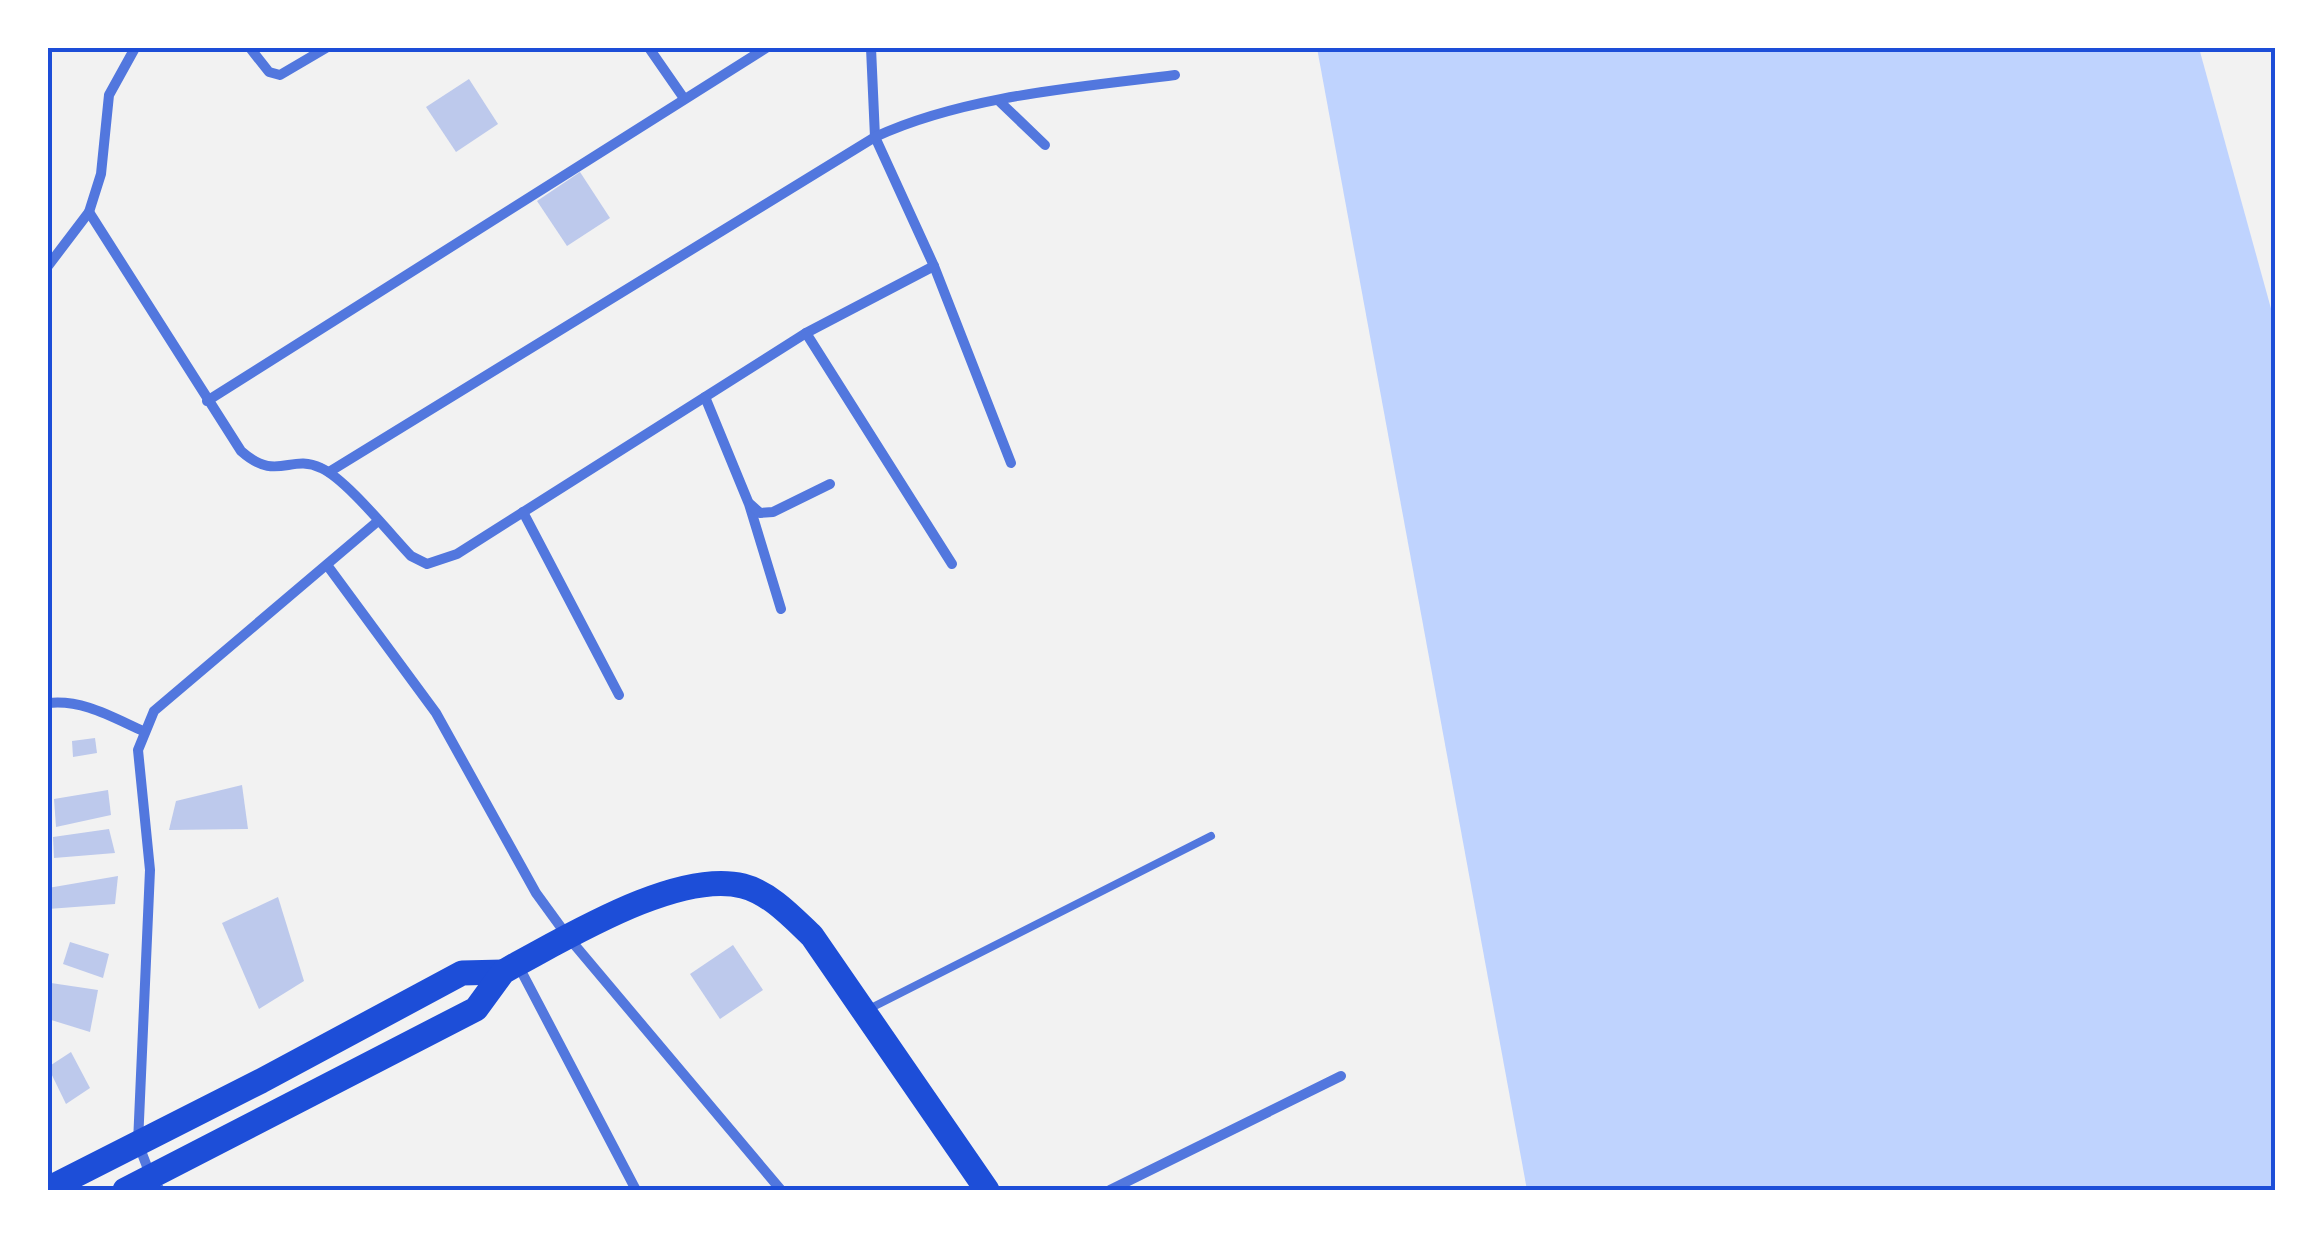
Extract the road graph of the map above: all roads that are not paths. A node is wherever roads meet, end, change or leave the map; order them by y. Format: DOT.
graph roads {
  1 [pos="135,48"];
  2 [pos="250,48"];
  3 [pos="326,48"];
  4 [pos="649,48"];
  5 [pos="766,48"];
  6 [pos="871,48"];
  7 [pos="1175,75"];
  8 [pos="683,97"];
  9 [pos="999,101"];
  10 [pos="875,137"];
  11 [pos="1045,145"];
  12 [pos="89,212"];
  13 [pos="48,266"];
  14 [pos="934,266"];
  15 [pos="806,332"];
  16 [pos="704,397"];
  17 [pos="206,400"];
  18 [pos="1011,463"];
  19 [pos="329,472"];
  20 [pos="830,484"];
  21 [pos="749,504"];
  22 [pos="524,512"];
  23 [pos="378,520"];
  24 [pos="952,564"];
  25 [pos="327,565"];
  26 [pos="781,608"];
  27 [pos="620,695"];
  28 [pos="48,703"];
  29 [pos="143,732"];
  30 [pos="1211,836"];
  31 [pos="568,937"];
  32 [pos="510,968"];
  33 [pos="864,1012"];
  34 [pos="1342,1076"];
  35 [pos="138,1143"];
  36 [pos="156,1184"];
  37 [pos="48,1189"];
  38 [pos="126,1190"];
  39 [pos="636,1190"];
  40 [pos="781,1190"];
  41 [pos="987,1190"];
  42 [pos="1110,1190"];
  1 -- 12 [label="street"];
  2 -- 3 [label="street"];
  4 -- 8 [label="street"];
  5 -- 8 [label="street"];
  6 -- 10 [label="street"];
  7 -- 9 [label="street"];
  8 -- 17 [label="street"];
  9 -- 10 [label="street"];
  9 -- 11 [label="street"];
  10 -- 14 [label="street"];
  10 -- 19 [label="street"];
  12 -- 13 [label="street"];
  12 -- 17 [label="street"];
  14 -- 15 [label="street"];
  14 -- 18 [label="street"];
  15 -- 16 [label="street"];
  15 -- 24 [label="street"];
  16 -- 21 [label="street"];
  16 -- 22 [label="street"];
  17 -- 19 [label="street"];
  19 -- 23 [label="street"];
  20 -- 21 [label="street"];
  21 -- 26 [label="street"];
  22 -- 23 [label="street"];
  22 -- 27 [label="street"];
  23 -- 25 [label="street"];
  25 -- 29 [label="street"];
  25 -- 31 [label="street"];
  28 -- 29 [label="street"];
  29 -- 35 [label="street"];
  30 -- 33 [label="lane"];
  31 -- 32 [label="main road"];
  31 -- 33 [label="main road"];
  31 -- 40 [label="street"];
  32 -- 35 [label="main road"];
  32 -- 36 [label="main road"];
  32 -- 39 [label="street"];
  33 -- 41 [label="main road"];
  34 -- 42 [label="street"];
  35 -- 36 [label="street"];
  35 -- 37 [label="main road"];
  36 -- 38 [label="main road"];
}
